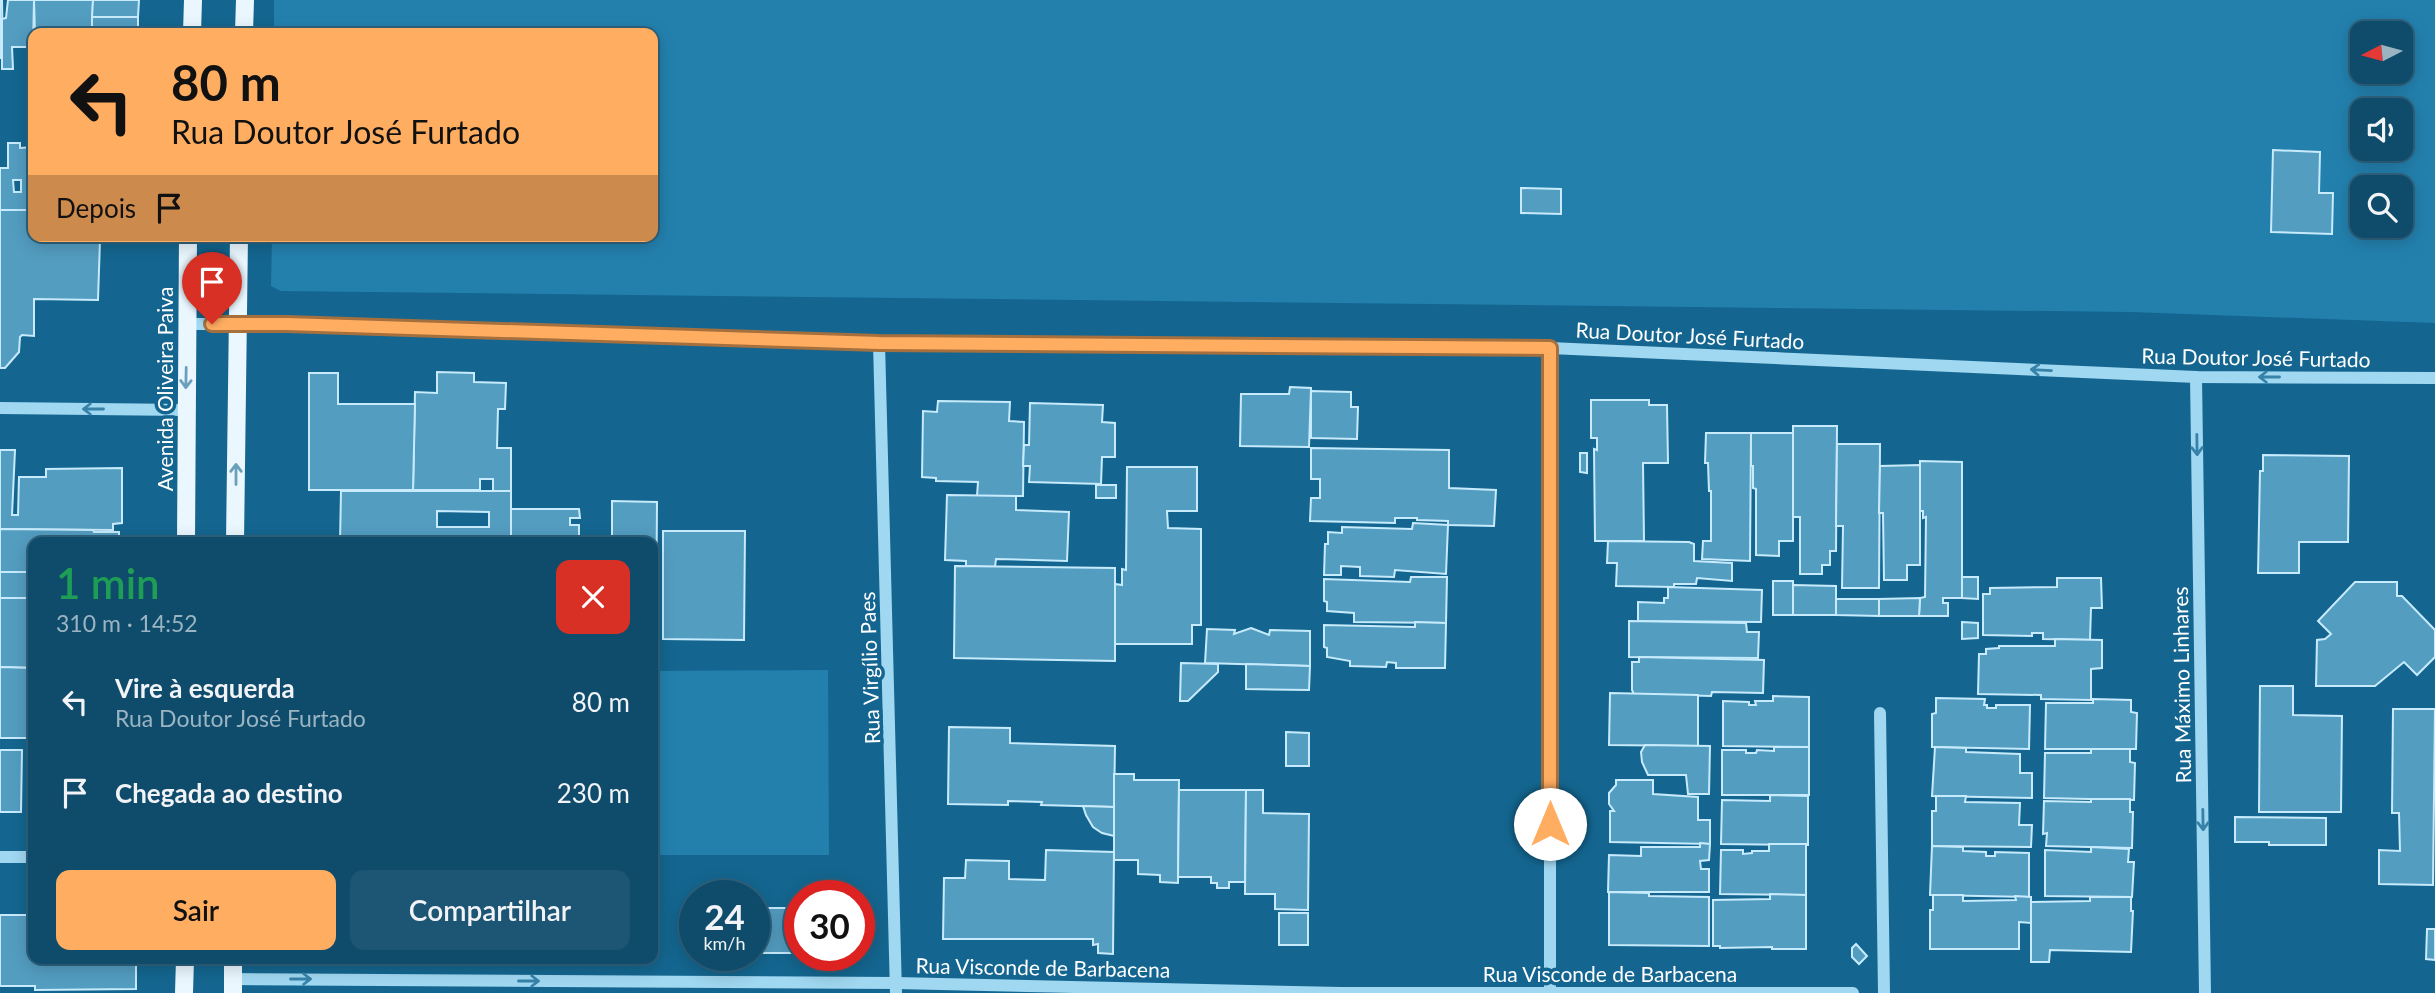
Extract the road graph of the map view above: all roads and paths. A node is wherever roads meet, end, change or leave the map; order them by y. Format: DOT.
graph roads {
  1 [pos="193,0"];
  2 [pos="245,0"];
  3 [pos="192,28"];
  4 [pos="244,28"];
  5 [pos="188,242"];
  6 [pos="239,242"];
  7 [pos="187,324"];
  8 [pos="236,324"];
  9 [pos="879,343"];
  10 [pos="1550,348"];
  11 [pos="2196,377"];
  12 [pos="2435,378"];
  13 [pos="0,408"];
  14 [pos="185,410"];
  15 [pos="186,537"];
  16 [pos="235,537"];
  17 [pos="1880,713"];
  18 [pos="0,857"];
  19 [pos="28,857"];
  20 [pos="185,964"];
  21 [pos="233,964"];
  22 [pos="233,986"];
  23 [pos="896,988"];
  24 [pos="1550,992"];
  25 [pos="184,993"];
  26 [pos="1340,993"];
  27 [pos="1853,993"];
  28 [pos="1884,993"];
  29 [pos="2205,993"];
  1 -- 3 [label="main road"];
  2 -- 4 [label="main road"];
  5 -- 7 [label="main road, Avenida Oliveira Paiva"];
  6 -- 8 [label="main road"];
  7 -- 8 [label="street, Rua Doutor José Furtado"];
  7 -- 14 [label="main road, Avenida Oliveira Paiva, one-way"];
  8 -- 9 [label="street, Rua Doutor José Furtado"];
  16 -- 8 [label="main road, one-way"];
  9 -- 10 [label="street, Rua Doutor José Furtado"];
  9 -- 23 [label="street, Rua Virgílio Paes"];
  11 -- 10 [label="street, Rua Doutor José Furtado, one-way"];
  10 -- 24 [label="street"];
  12 -- 11 [label="street, Rua Doutor José Furtado, one-way"];
  11 -- 29 [label="street, Rua Máximo Linhares, one-way"];
  14 -- 13 [label="street, one-way"];
  14 -- 15 [label="main road, Avenida Oliveira Paiva"];
  17 -- 28 [label="street"];
  18 -- 19 [label="street"];
  20 -- 25 [label="main road"];
  21 -- 22 [label="main road"];
  22 -- 23 [label="street, Rua Visconde de Barbacena, one-way"];
  23 -- 26 [label="street, Rua Visconde de Barbacena"];
  24 -- 26 [label="street, Rua Visconde de Barbacena"];
  24 -- 27 [label="street, Rua Visconde de Barbacena"];
}
